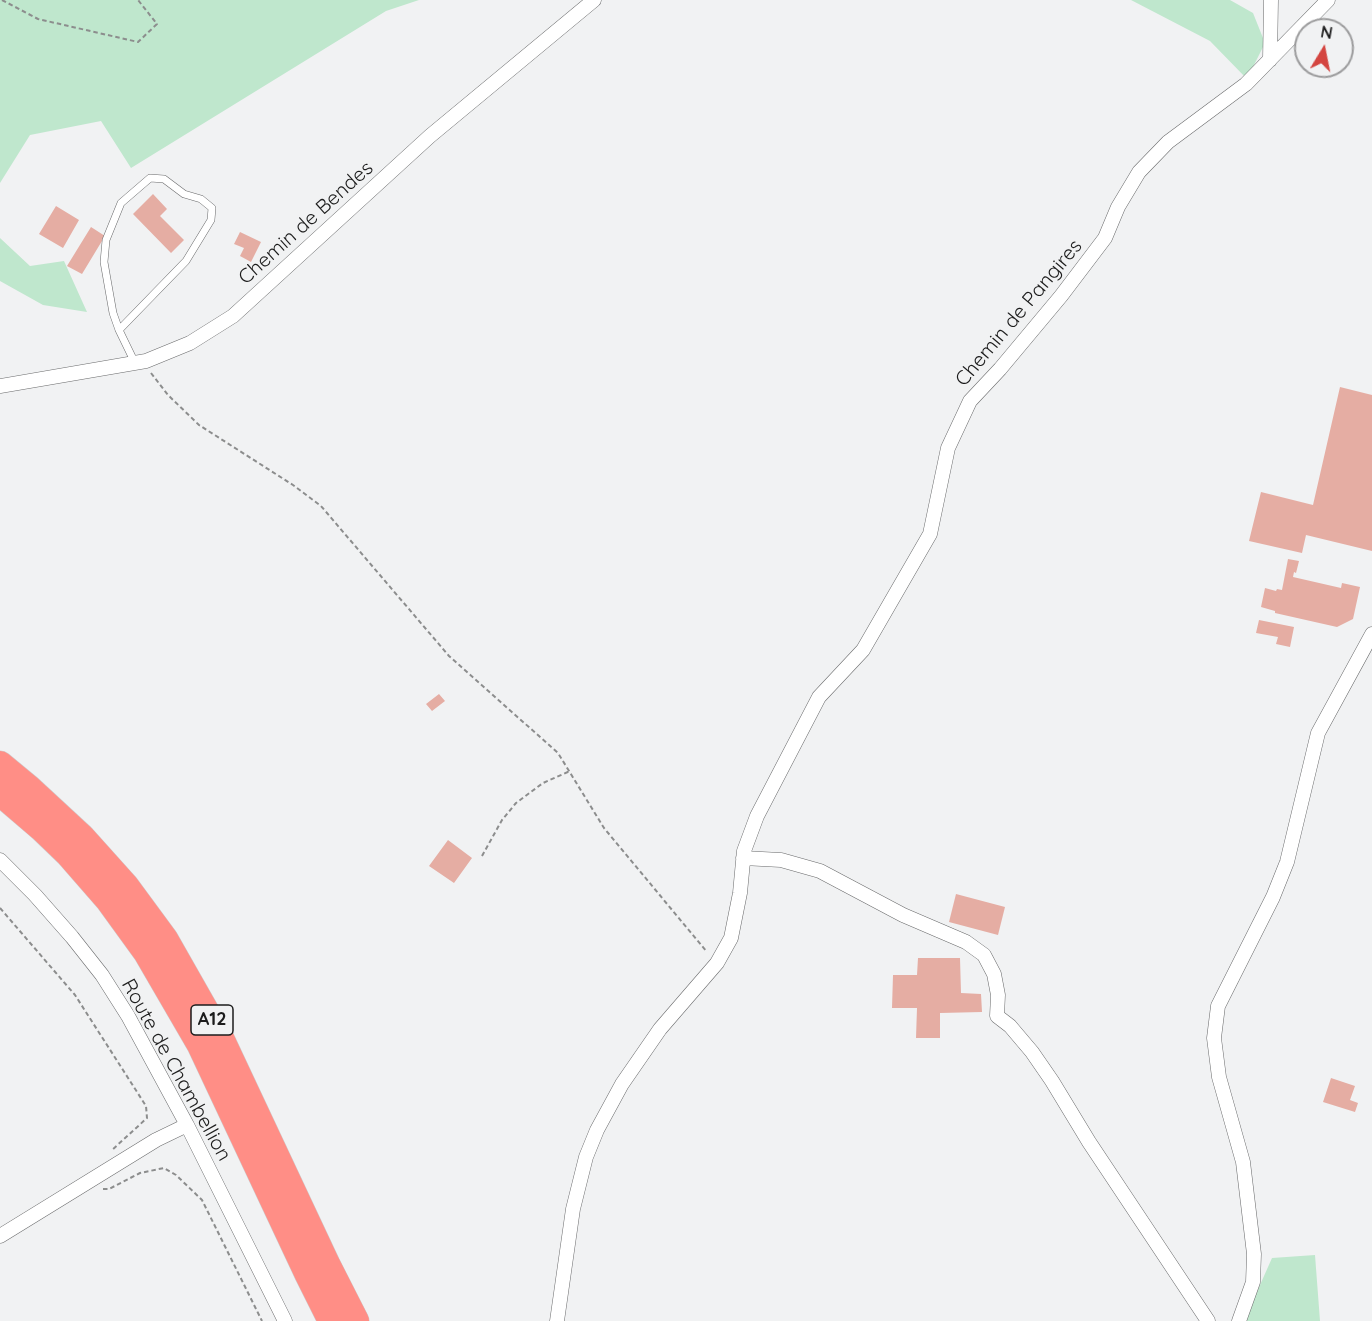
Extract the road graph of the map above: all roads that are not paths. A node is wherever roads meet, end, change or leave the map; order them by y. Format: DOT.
graph roads {
  1 [pos="594,0"];
  2 [pos="1271,0"];
  3 [pos="1328,0"];
  4 [pos="1270,60"];
  5 [pos="120,330"];
  6 [pos="141,362"];
  7 [pos="0,386"];
  8 [pos="1372,634"];
  9 [pos="0,764"];
  10 [pos="0,793"];
  11 [pos="743,858"];
  12 [pos="0,860"];
  13 [pos="187,1125"];
  14 [pos="0,1236"];
  15 [pos="285,1321"];
  16 [pos="331,1321"];
  17 [pos="356,1321"];
  18 [pos="557,1321"];
  19 [pos="1208,1321"];
  20 [pos="1239,1321"];
  1 -- 6 [label="street, Chemin de Bendes"];
  2 -- 4 [label="street"];
  3 -- 4 [label="street, Chemin de Pangires"];
  4 -- 11 [label="street, Chemin de Pangires"];
  5 -- 5 [label="lane"];
  5 -- 6 [label="lane"];
  6 -- 7 [label="street, Chemin de Bendes"];
  8 -- 20 [label="street"];
  9 -- 17 [label="highway, A12"];
  10 -- 16 [label="highway, A12"];
  11 -- 18 [label="street, Chemin de Pangires"];
  11 -- 19 [label="street"];
  12 -- 13 [label="street, Route de Chambellion"];
  13 -- 14 [label="street"];
  13 -- 15 [label="street, Route de Chambellion"];
}
